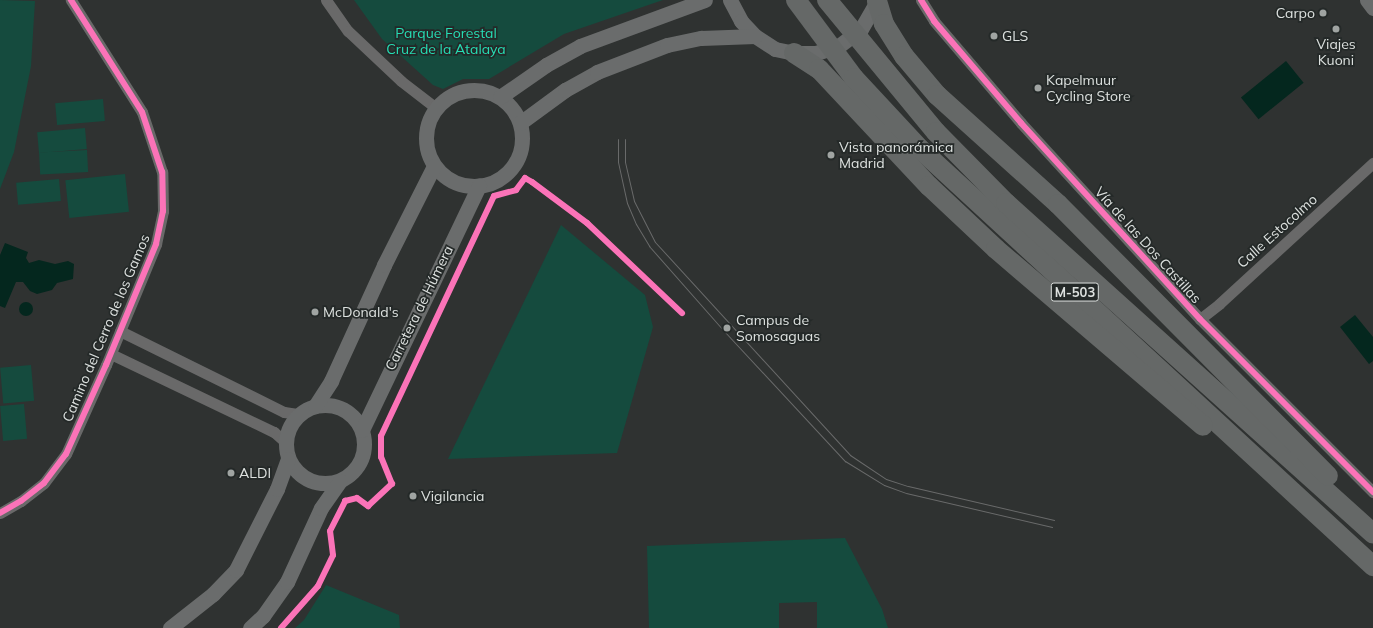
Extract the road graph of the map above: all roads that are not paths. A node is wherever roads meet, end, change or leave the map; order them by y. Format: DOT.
graph roads {
  1 [pos="71,0"];
  2 [pos="326,0"];
  3 [pos="705,0"];
  4 [pos="730,0"];
  5 [pos="796,0"];
  6 [pos="827,0"];
  7 [pos="921,0"];
  8 [pos="1367,0"];
  9 [pos="877,1"];
  10 [pos="1373,8"];
  11 [pos="755,36"];
  12 [pos="794,53"];
  13 [pos="500,97"];
  14 [pos="436,108"];
  15 [pos="520,123"];
  16 [pos="1373,164"];
  17 [pos="434,166"];
  18 [pos="479,186"];
  19 [pos="1200,319"];
  20 [pos="120,331"];
  21 [pos="111,354"];
  22 [pos="315,406"];
  23 [pos="299,414"];
  24 [pos="362,430"];
  25 [pos="285,442"];
  26 [pos="288,458"];
  27 [pos="340,481"];
  28 [pos="1373,492"];
  29 [pos="0,513"];
  30 [pos="1373,521"];
  31 [pos="1373,533"];
  32 [pos="1373,566"];
  33 [pos="1373,570"];
  34 [pos="170,628"];
  35 [pos="250,628"];
  1 -- 20 [label="street, Camino del Cerro de los Gamos"];
  2 -- 14 [label="street"];
  3 -- 13 [label="street"];
  4 -- 11 [label="street"];
  5 -- 32 [label="highway, M-503"];
  6 -- 31 [label="highway, M-503"];
  7 -- 19 [label="street, Vía de las Dos Castillas"];
  8 -- 10 [label="street"];
  9 -- 12 [label="street"];
  9 -- 30 [label="highway"];
  11 -- 12 [label="street"];
  11 -- 15 [label="street"];
  12 -- 33 [label="highway, M-503"];
  13 -- 14 [label="street"];
  13 -- 15 [label="street"];
  14 -- 17 [label="street"];
  15 -- 18 [label="street"];
  16 -- 19 [label="street, Calle Estocolmo"];
  17 -- 18 [label="street"];
  17 -- 22 [label="street"];
  18 -- 24 [label="street, Carretera de Húmera"];
  19 -- 28 [label="street, Vía de las Dos Castillas"];
  20 -- 21 [label="street, Camino del Cerro de los Gamos"];
  20 -- 23 [label="street, Camino del Cerro de los Gamos"];
  21 -- 25 [label="street, Camino del Cerro de los Gamos"];
  21 -- 29 [label="street, Camino del Cerro de los Gamos"];
  22 -- 23 [label="street"];
  22 -- 24 [label="street"];
  23 -- 25 [label="street"];
  24 -- 27 [label="street"];
  25 -- 26 [label="street"];
  26 -- 27 [label="street"];
  26 -- 34 [label="street"];
  27 -- 35 [label="street"];
}
